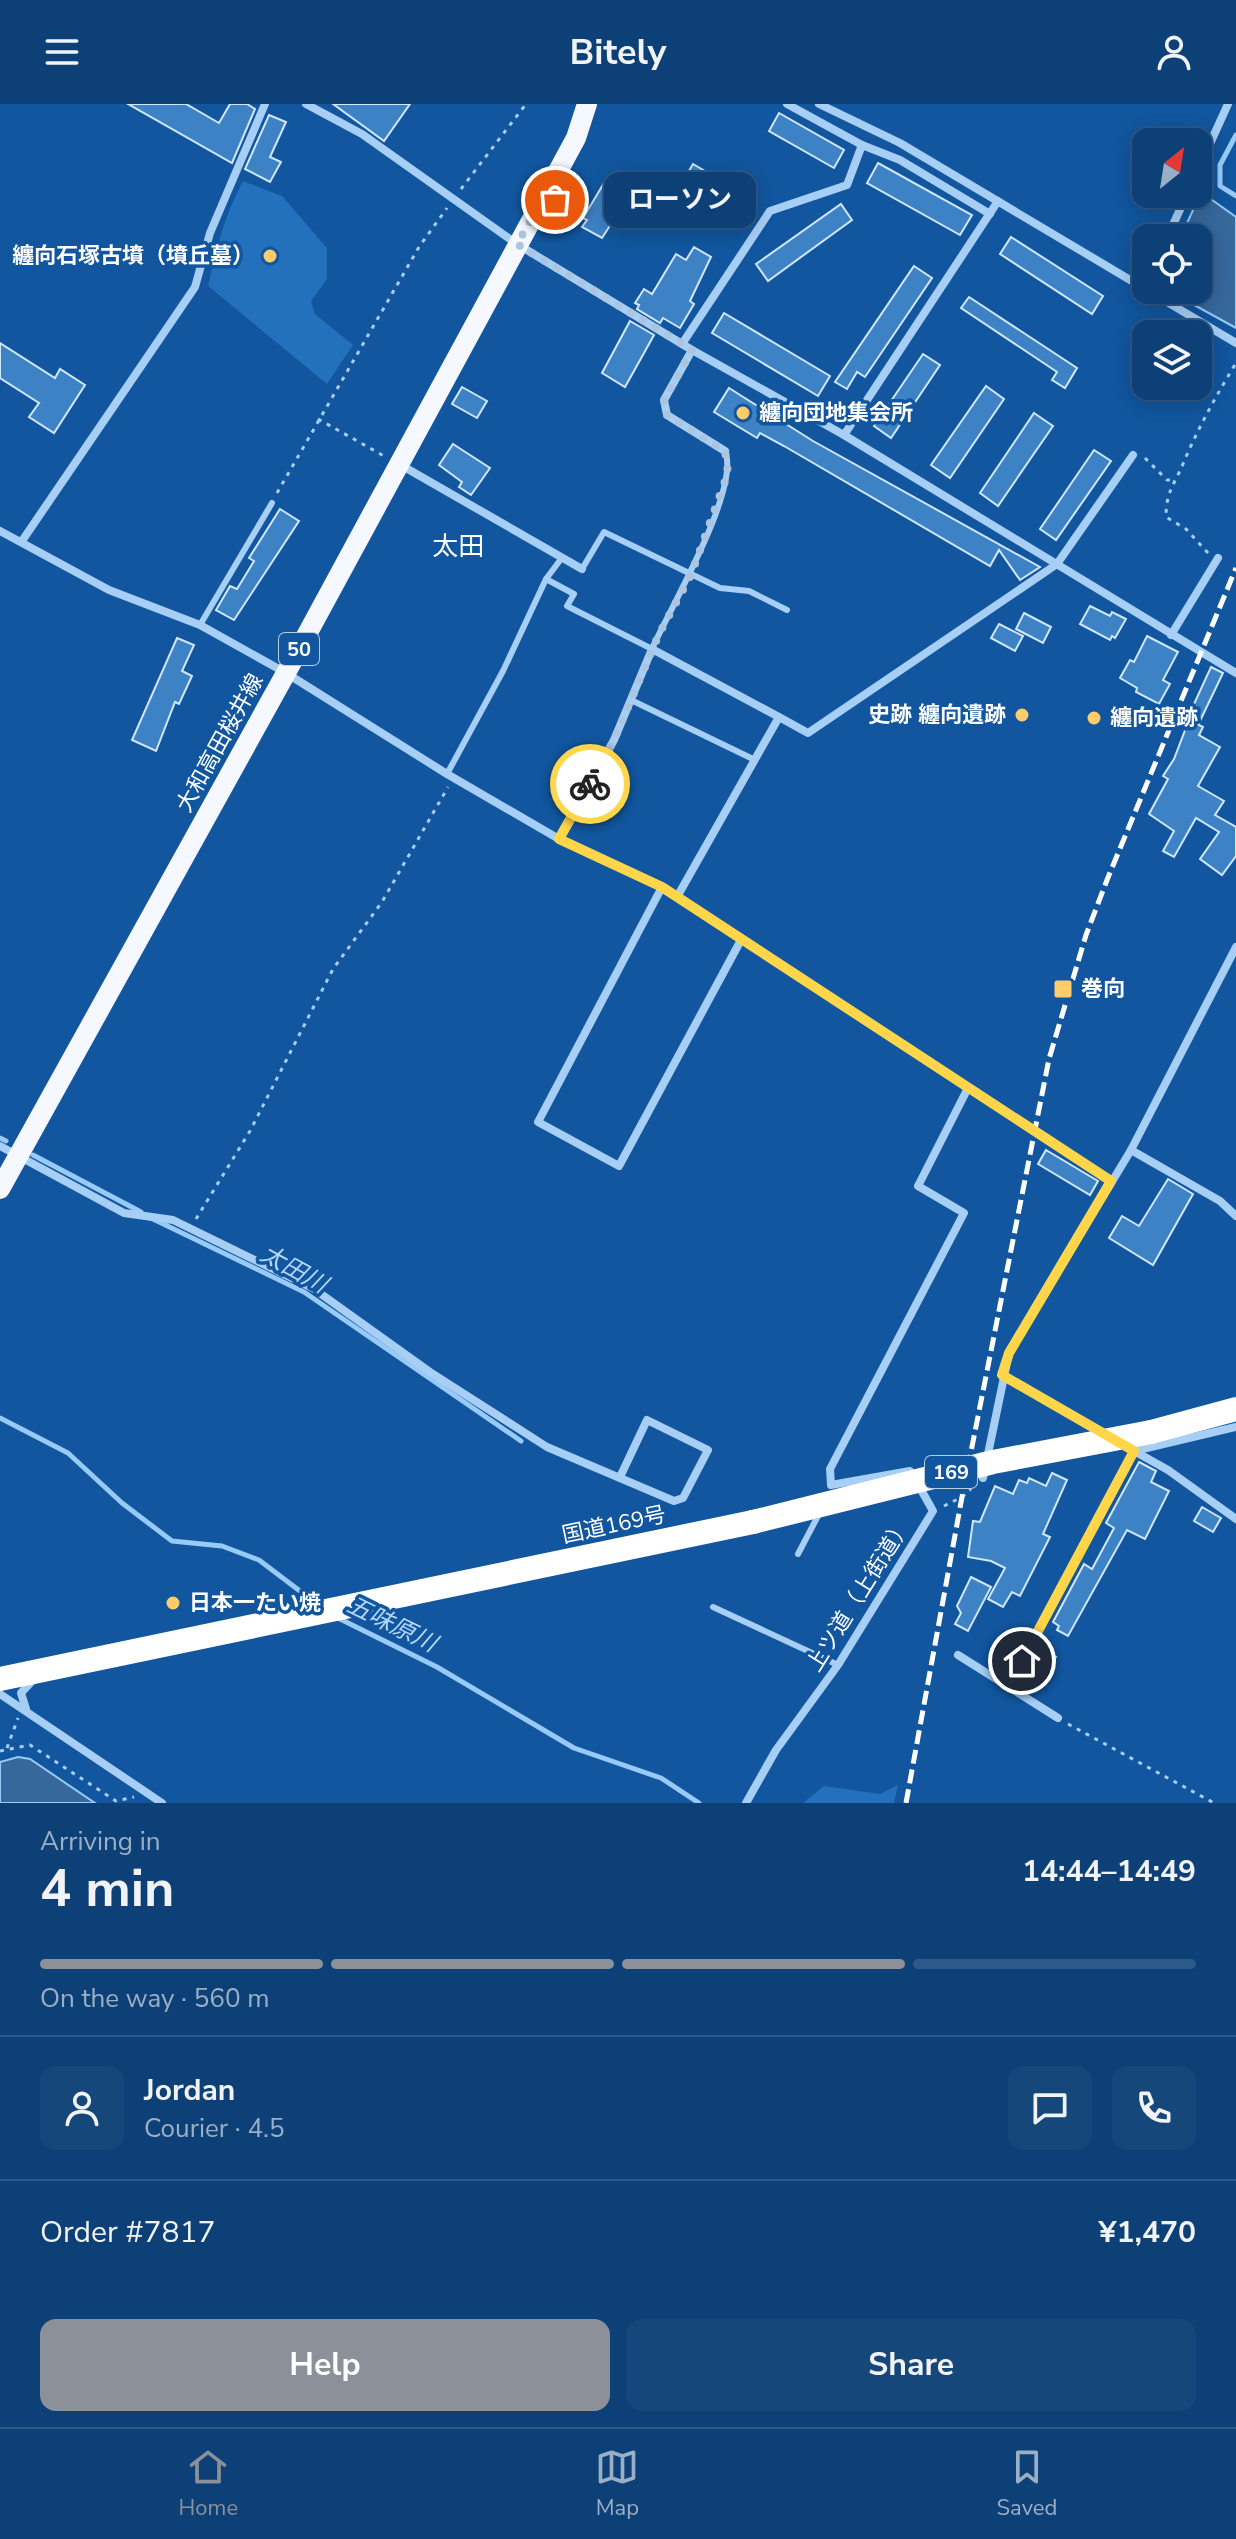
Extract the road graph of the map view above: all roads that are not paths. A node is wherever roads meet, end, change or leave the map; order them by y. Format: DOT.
graph roads {
  1 [pos="265,104"];
  2 [pos="306,104"];
  3 [pos="587,104"];
  4 [pos="787,104"];
  5 [pos="819,104"];
  6 [pos="1228,104"];
  7 [pos="1212,139"];
  8 [pos="862,145"];
  9 [pos="998,201"];
  10 [pos="990,214"];
  11 [pos="517,244"];
  12 [pos="1132,280"];
  13 [pos="1171,304"];
  14 [pos="1236,343"];
  15 [pos="682,344"];
  16 [pos="692,350"];
  17 [pos="844,435"];
  18 [pos="725,451"];
  19 [pos="1133,455"];
  20 [pos="399,464"];
  21 [pos="272,503"];
  22 [pos="0,531"];
  23 [pos="22,541"];
  24 [pos="1218,558"];
  25 [pos="561,559"];
  26 [pos="1057,564"];
  27 [pos="582,569"];
  28 [pos="691,575"];
  29 [pos="546,579"];
  30 [pos="787,610"];
  31 [pos="200,625"];
  32 [pos="1171,635"];
  33 [pos="652,649"];
  34 [pos="286,673"];
  35 [pos="1236,673"];
  36 [pos="631,700"];
  37 [pos="779,717"];
  38 [pos="755,760"];
  39 [pos="451,776"];
  40 [pos="559,839"];
  41 [pos="662,887"];
  42 [pos="677,897"];
  43 [pos="741,940"];
  44 [pos="1236,947"];
  45 [pos="968,1088"];
  46 [pos="1131,1150"];
  47 [pos="9,1151"];
  48 [pos="1111,1181"];
  49 [pos="0,1189"];
  50 [pos="1236,1216"];
  51 [pos="1002,1375"];
  52 [pos="1236,1409"];
  53 [pos="1236,1427"];
  54 [pos="1134,1451"];
  55 [pos="620,1477"];
  56 [pos="983,1478"];
  57 [pos="831,1485"];
  58 [pos="1236,1519"];
  59 [pos="798,1554"];
  60 [pos="713,1607"];
  61 [pos="958,1655"];
  62 [pos="838,1665"];
  63 [pos="49,1669"];
  64 [pos="0,1679"];
  65 [pos="1008,1687"];
  66 [pos="0,1694"];
  67 [pos="26,1710"];
  68 [pos="1058,1718"];
  69 [pos="162,1803"];
  70 [pos="746,1803"];
  1 -- 23 [label="street"];
  2 -- 11 [label="street"];
  3 -- 11 [label="main road, 大和高田桜井線 / 50"];
  4 -- 8 [label="street"];
  5 -- 9 [label="street"];
  6 -- 7 [label="street"];
  8 -- 10 [label="street"];
  8 -- 15 [label="street"];
  9 -- 10 [label="street"];
  9 -- 12 [label="street"];
  10 -- 17 [label="street"];
  11 -- 15 [label="street"];
  11 -- 20 [label="main road, 大和高田桜井線 / 50"];
  13 -- 14 [label="street"];
  15 -- 16 [label="street"];
  16 -- 17 [label="street"];
  16 -- 18 [label="street"];
  17 -- 26 [label="street"];
  18 -- 28 [label="lane"];
  19 -- 26 [label="street"];
  20 -- 25 [label="street"];
  20 -- 34 [label="main road, 大和高田桜井線 / 50"];
  21 -- 31 [label="lane"];
  22 -- 23 [label="street"];
  23 -- 31 [label="street"];
  24 -- 32 [label="street"];
  25 -- 27 [label="street"];
  25 -- 29 [label="lane"];
  26 -- 32 [label="street"];
  26 -- 37 [label="street"];
  27 -- 28 [label="lane"];
  28 -- 30 [label="lane"];
  28 -- 33 [label="lane"];
  29 -- 33 [label="lane"];
  29 -- 39 [label="lane"];
  31 -- 34 [label="street"];
  32 -- 35 [label="street"];
  33 -- 36 [label="street"];
  33 -- 37 [label="street"];
  34 -- 39 [label="street"];
  34 -- 47 [label="main road, 大和高田桜井線 / 50"];
  36 -- 38 [label="lane"];
  36 -- 40 [label="street"];
  37 -- 38 [label="street"];
  38 -- 42 [label="street"];
  39 -- 40 [label="street"];
  40 -- 41 [label="street"];
  41 -- 42 [label="street"];
  41 -- 43 [label="street"];
  42 -- 43 [label="street"];
  43 -- 45 [label="street"];
  44 -- 46 [label="street"];
  45 -- 48 [label="street"];
  45 -- 57 [label="street"];
  46 -- 48 [label="street"];
  46 -- 50 [label="street"];
  47 -- 49 [label="main road, 大和高田桜井線 / 50"];
  47 -- 55 [label="street"];
  48 -- 51 [label="street"];
  51 -- 54 [label="street"];
  51 -- 56 [label="street"];
  52 -- 63 [label="highway, 国道169号 / 169, bridge"];
  53 -- 54 [label="street"];
  54 -- 58 [label="street"];
  54 -- 65 [label="street"];
  55 -- 55 [label="street"];
  57 -- 59 [label="lane"];
  57 -- 62 [label="street, 上ツ道（上街道）"];
  60 -- 62 [label="lane"];
  61 -- 65 [label="street"];
  62 -- 70 [label="street, 上ツ道（上街道）"];
  63 -- 64 [label="highway, 国道169号 / 169"];
  63 -- 67 [label="street"];
  65 -- 68 [label="street"];
  66 -- 67 [label="street"];
  67 -- 69 [label="street"];
}
